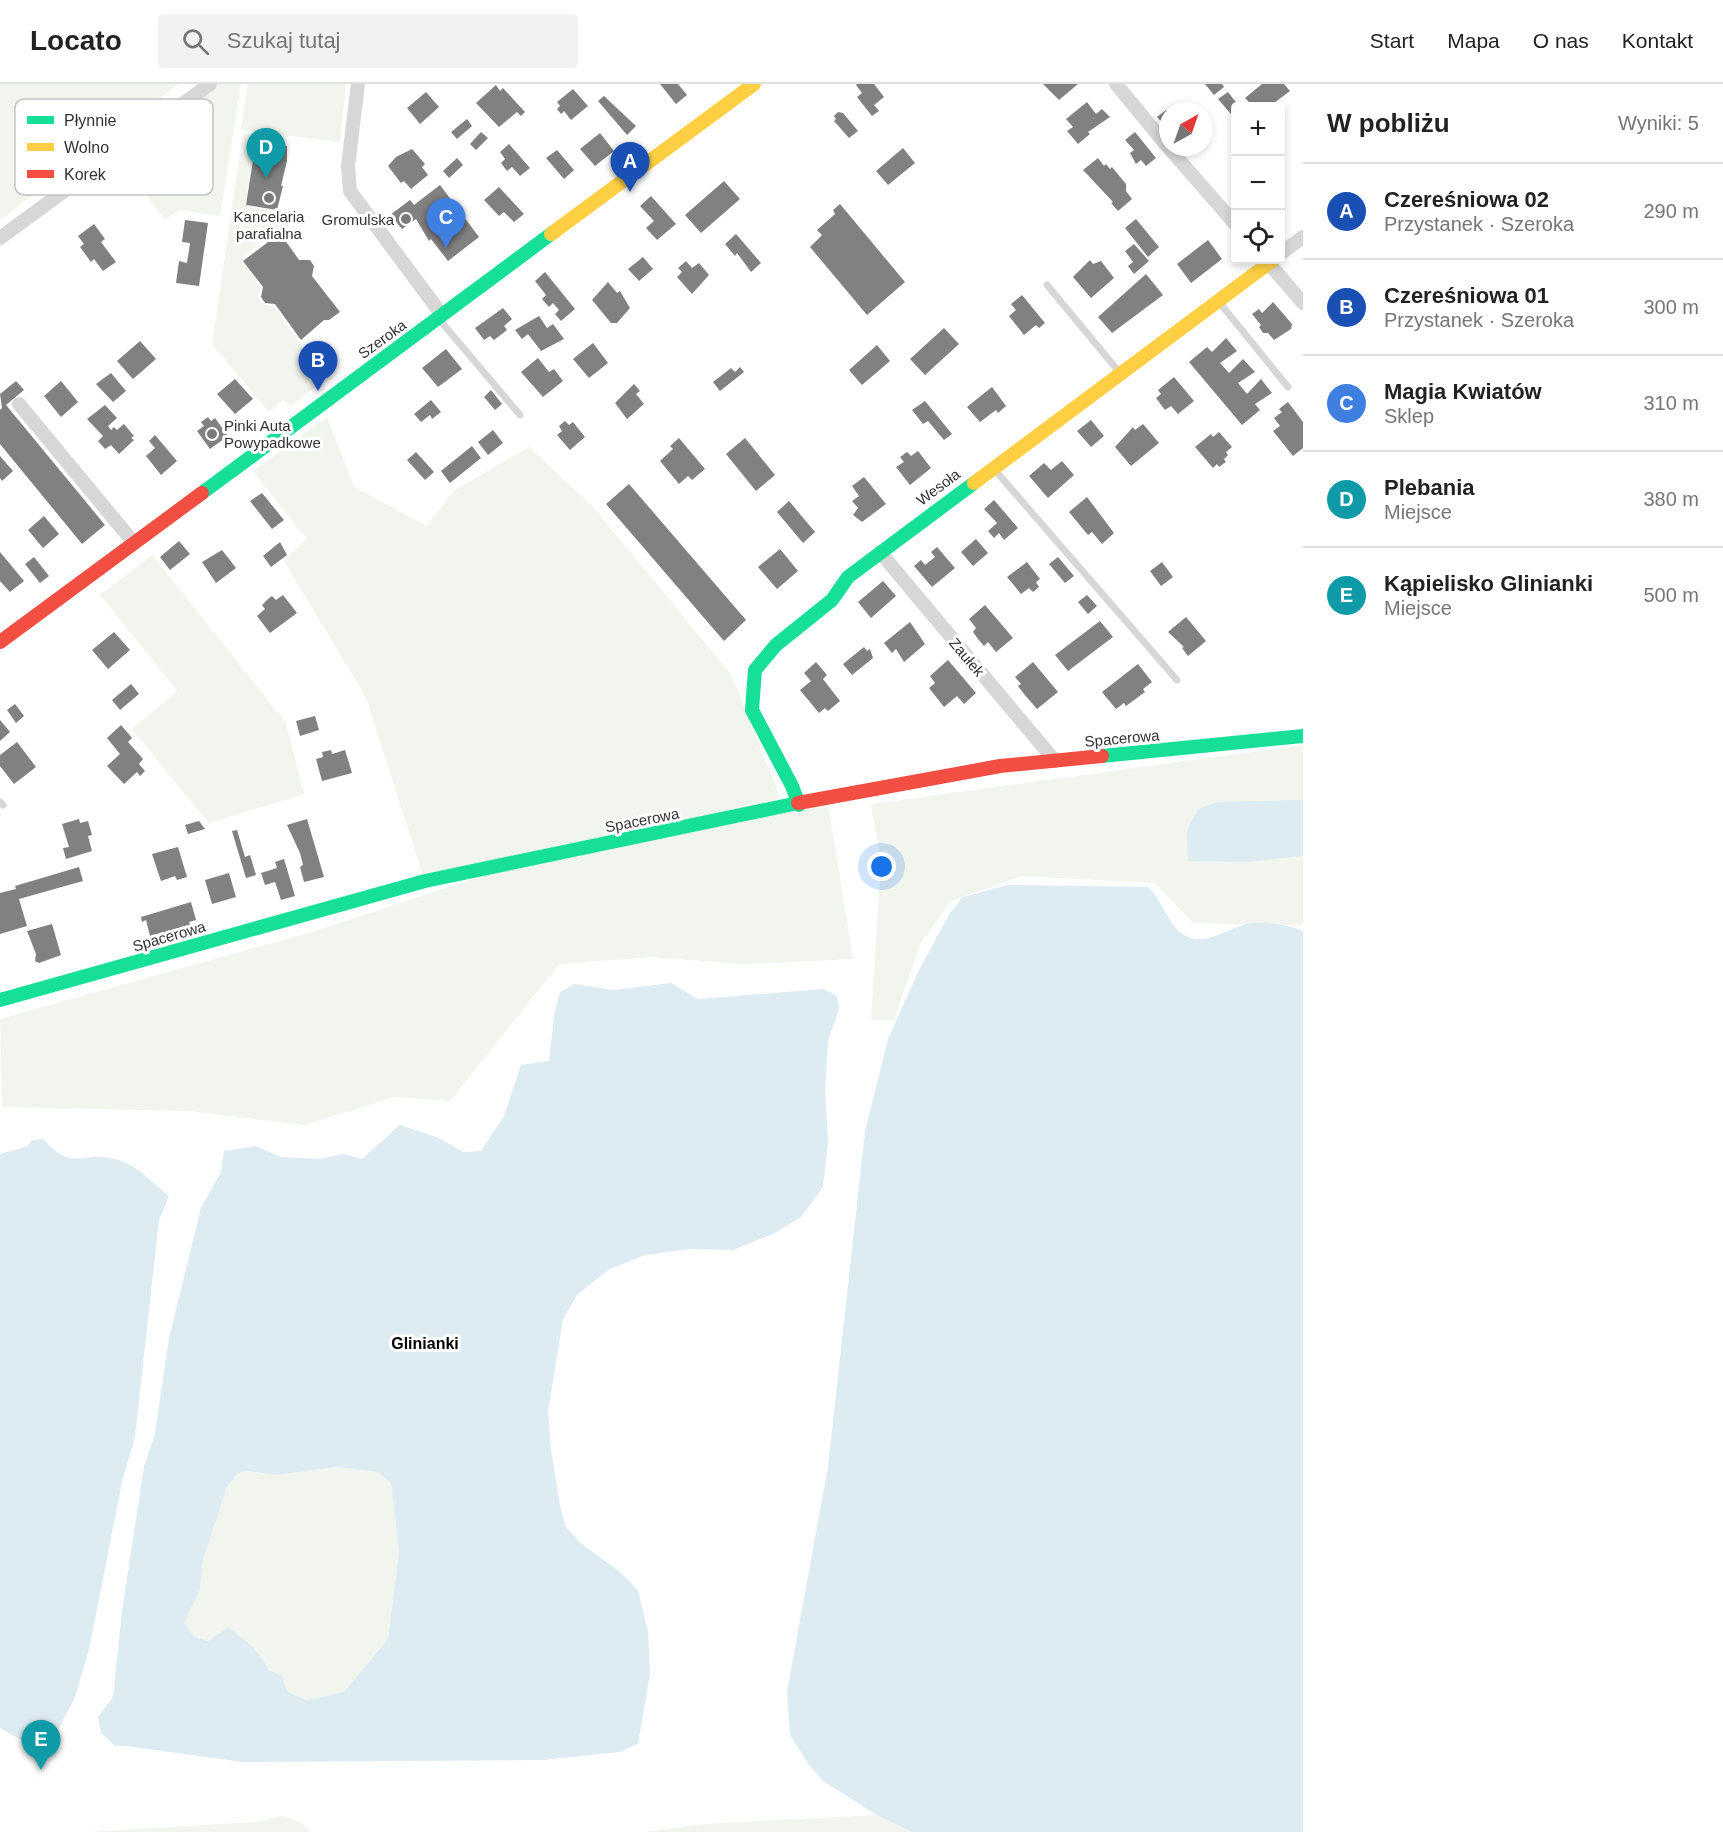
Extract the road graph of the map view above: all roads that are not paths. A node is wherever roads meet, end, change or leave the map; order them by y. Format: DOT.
graph roads {
  1 [pos="210,84"];
  2 [pos="358,84"];
  3 [pos="754,84"];
  4 [pos="1116,84"];
  5 [pos="190,99"];
  6 [pos="1159,136"];
  7 [pos="1176,156"];
  8 [pos="59,195"];
  9 [pos="1231,219"];
  10 [pos="1303,237"];
  11 [pos="0,238"];
  12 [pos="1285,251"];
  13 [pos="1265,264"];
  14 [pos="1271,264"];
  15 [pos="1047,285"];
  16 [pos="1219,302"];
  17 [pos="1303,303"];
  18 [pos="440,317"];
  19 [pos="1120,373"];
  20 [pos="1288,387"];
  21 [pos="19,404"];
  22 [pos="520,415"];
  23 [pos="992,467"];
  24 [pos="134,543"];
  25 [pos="880,552"];
  26 [pos="0,642"];
  27 [pos="1177,680"];
  28 [pos="1303,736"];
  29 [pos="1055,761"];
  30 [pos="799,805"];
  31 [pos="0,1000"];
  1 -- 5 [label="street"];
  2 -- 18 [label="street"];
  3 -- 18 [label="street, Szeroka"];
  4 -- 6 [label="street"];
  7 -- 9 [label="street"];
  8 -- 11 [label="street"];
  10 -- 12 [label="street"];
  13 -- 16 [label="street, Wesoła"];
  14 -- 17 [label="street"];
  15 -- 19 [label="lane"];
  16 -- 19 [label="street, Wesoła"];
  16 -- 20 [label="lane"];
  18 -- 22 [label="lane"];
  18 -- 24 [label="street, Szeroka"];
  19 -- 23 [label="street, Wesoła"];
  21 -- 24 [label="street"];
  23 -- 25 [label="street, Wesoła"];
  23 -- 27 [label="lane"];
  24 -- 26 [label="street, Szeroka"];
  25 -- 29 [label="street, Zaułek"];
  25 -- 30 [label="street, Wesoła"];
  28 -- 29 [label="street, Spacerowa"];
  29 -- 30 [label="street, Spacerowa"];
  30 -- 31 [label="street, Spacerowa"];
}
